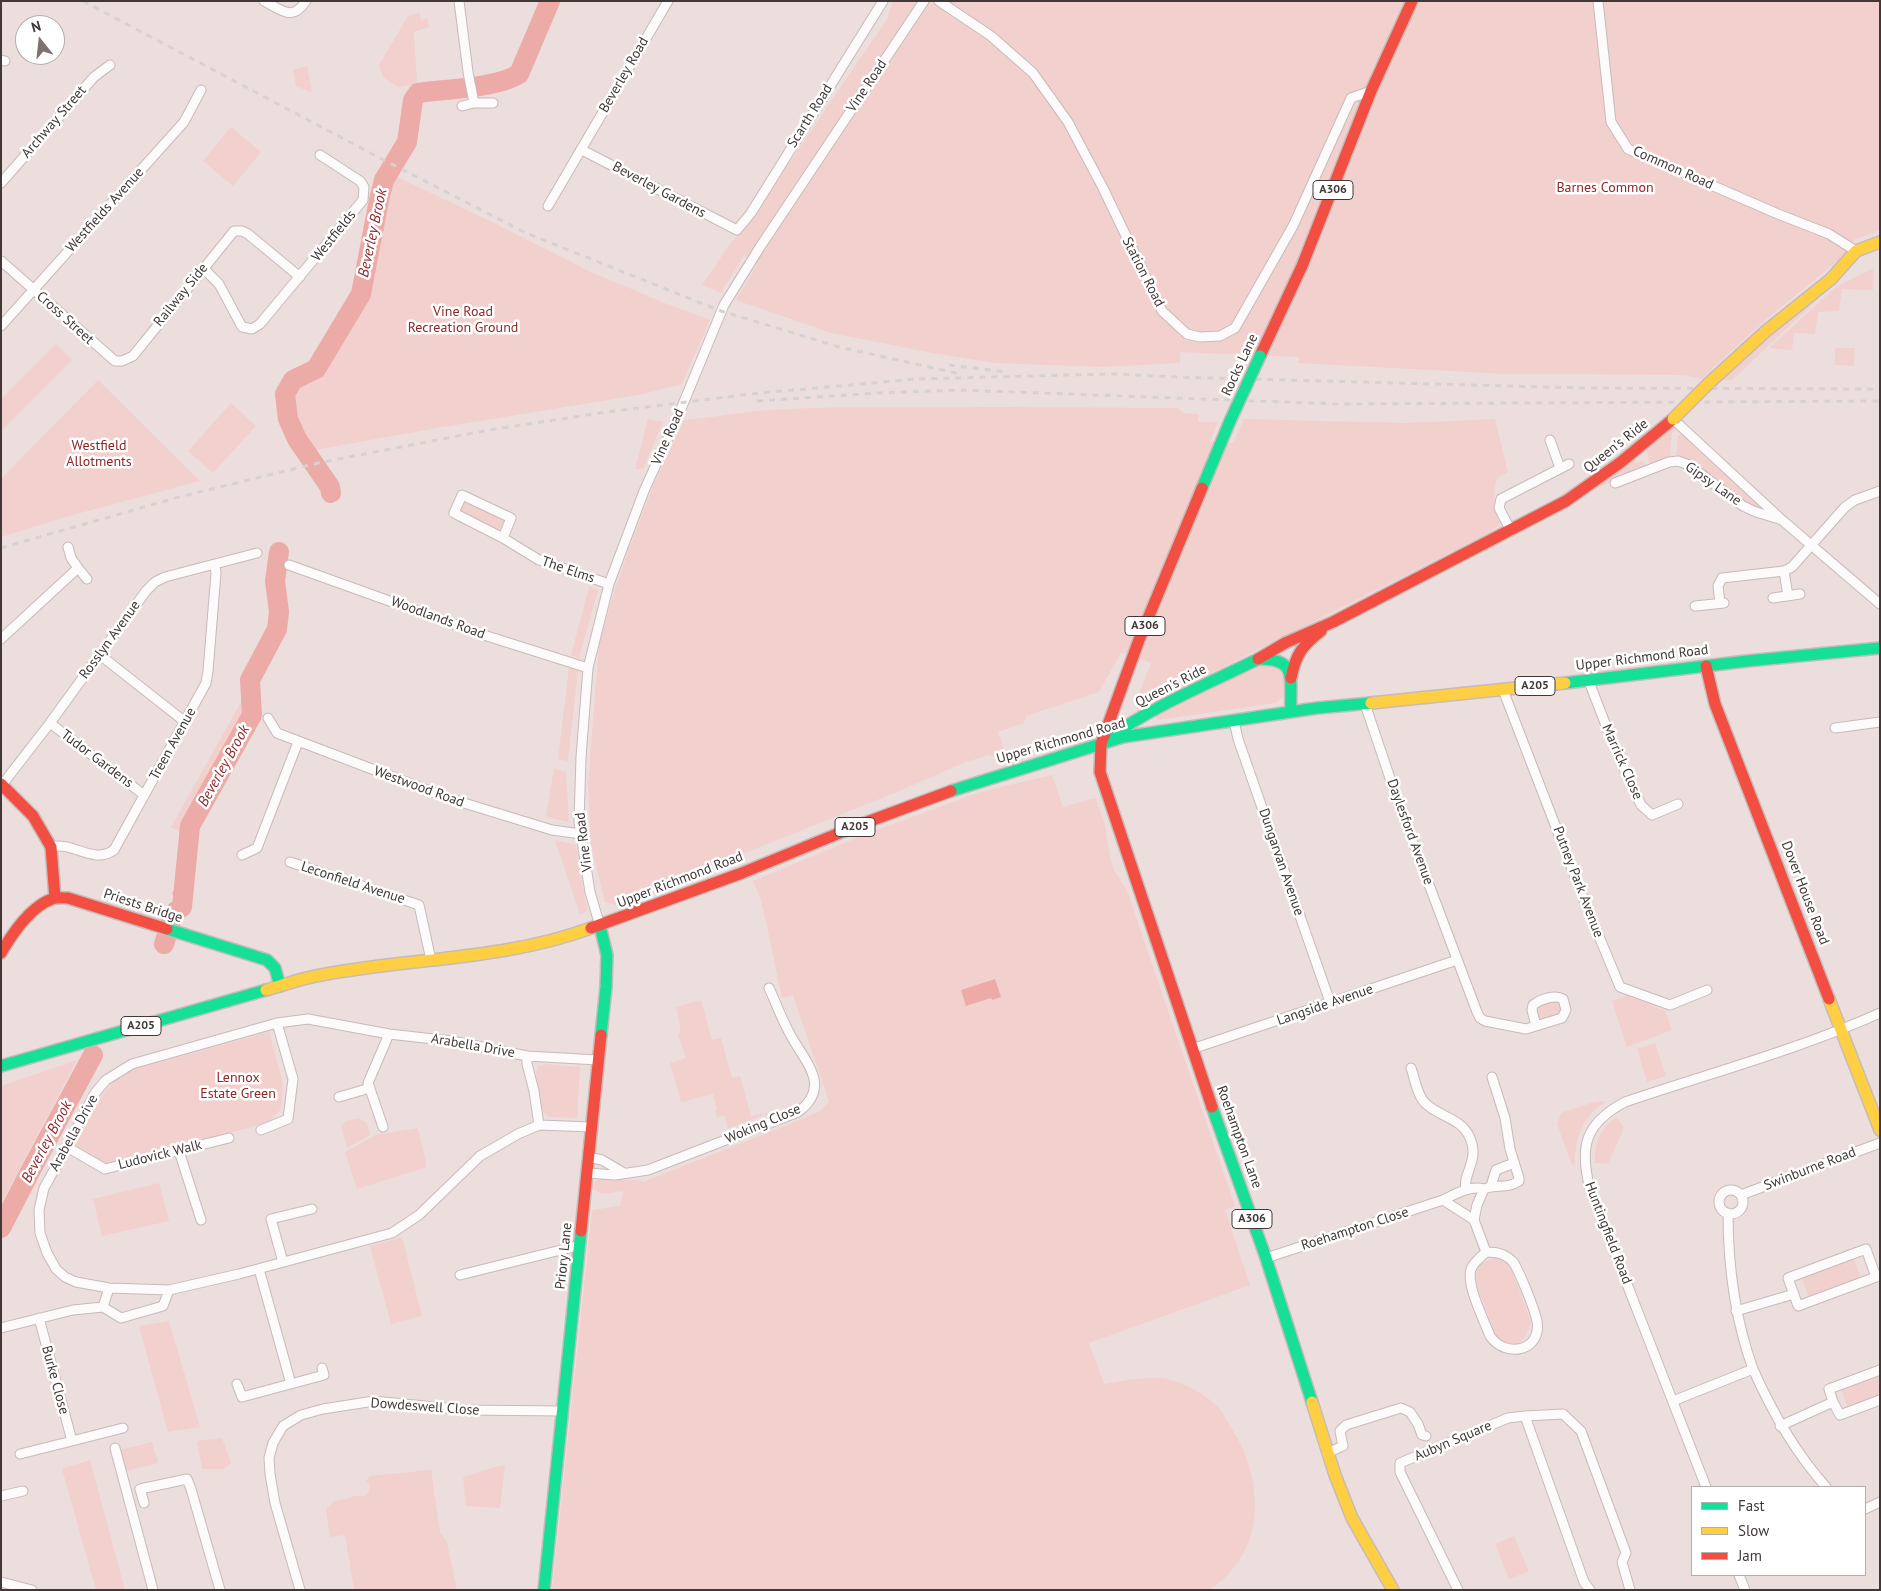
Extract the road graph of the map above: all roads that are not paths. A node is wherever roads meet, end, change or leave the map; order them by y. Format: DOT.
graph roads {
  1 [pos="264,1"];
  2 [pos="306,1"];
  3 [pos="459,1"];
  4 [pos="668,1"];
  5 [pos="883,1"];
  6 [pos="924,1"];
  7 [pos="939,1"];
  8 [pos="1412,1"];
  9 [pos="1598,1"];
  10 [pos="110,65"];
  11 [pos="201,90"];
  12 [pos="1371,92"];
  13 [pos="474,103"];
  14 [pos="493,103"];
  15 [pos="462,106"];
  16 [pos="582,150"];
  17 [pos="320,155"];
  18 [pos="1,183"];
  19 [pos="548,206"];
  20 [pos="737,230"];
  21 [pos="1879,243"];
  22 [pos="1856,250"];
  23 [pos="1,261"];
  24 [pos="203,268"];
  25 [pos="300,278"];
  26 [pos="34,290"];
  27 [pos="1,326"];
  28 [pos="133,356"];
  29 [pos="1673,419"];
  30 [pos="1550,440"];
  31 [pos="1615,483"];
  32 [pos="1880,491"];
  33 [pos="1782,520"];
  34 [pos="1511,531"];
  35 [pos="503,538"];
  36 [pos="1812,545"];
  37 [pos="68,546"];
  38 [pos="257,553"];
  39 [pos="290,565"];
  40 [pos="214,566"];
  41 [pos="78,568"];
  42 [pos="1784,571"];
  43 [pos="87,578"];
  44 [pos="609,584"];
  45 [pos="1800,594"];
  46 [pos="1788,596"];
  47 [pos="1773,598"];
  48 [pos="1880,604"];
  49 [pos="1695,606"];
  50 [pos="1333,622"];
  51 [pos="1,639"];
  52 [pos="1880,648"];
  53 [pos="100,655"];
  54 [pos="1258,659"];
  55 [pos="1706,666"];
  56 [pos="588,668"];
  57 [pos="1291,678"];
  58 [pos="1588,679"];
  59 [pos="1503,690"];
  60 [pos="1365,704"];
  61 [pos="1291,712"];
  62 [pos="268,718"];
  63 [pos="184,721"];
  64 [pos="1234,721"];
  65 [pos="1880,722"];
  66 [pos="50,723"];
  67 [pos="1835,728"];
  68 [pos="298,742"];
  69 [pos="1101,744"];
  70 [pos="2,784"];
  71 [pos="144,795"];
  72 [pos="1678,804"];
  73 [pos="581,834"];
  74 [pos="51,847"];
  75 [pos="242,855"];
  76 [pos="290,862"];
  77 [pos="54,898"];
  78 [pos="600,926"];
  79 [pos="1,953"];
  80 [pos="430,960"];
  81 [pos="1458,960"];
  82 [pos="280,986"];
  83 [pos="768,988"];
  84 [pos="1707,990"];
  85 [pos="1330,1002"];
  86 [pos="1880,1013"];
  87 [pos="277,1023"];
  88 [pos="1536,1026"];
  89 [pos="1840,1030"];
  90 [pos="389,1034"];
  91 [pos="1192,1049"];
  92 [pos="527,1056"];
  93 [pos="598,1060"];
  94 [pos="1,1066"];
  95 [pos="1411,1068"];
  96 [pos="1492,1077"];
  97 [pos="370,1088"];
  98 [pos="339,1097"];
  99 [pos="539,1125"];
  100 [pos="383,1127"];
  101 [pos="591,1127"];
  102 [pos="261,1130"];
  103 [pos="1880,1130"];
  104 [pos="229,1138"];
  105 [pos="1880,1143"];
  106 [pos="67,1147"];
  107 [pos="179,1151"];
  108 [pos="588,1157"];
  109 [pos="1514,1163"];
  110 [pos="587,1173"];
  111 [pos="624,1173"];
  112 [pos="1488,1187"];
  113 [pos="1466,1190"];
  114 [pos="1741,1195"];
  115 [pos="1443,1200"];
  116 [pos="312,1209"];
  117 [pos="1728,1213"];
  118 [pos="201,1220"];
  119 [pos="1474,1220"];
  120 [pos="580,1248"];
  121 [pos="1486,1252"];
  122 [pos="1266,1258"];
  123 [pos="283,1262"];
  124 [pos="1875,1262"];
  125 [pos="259,1269"];
  126 [pos="460,1275"];
  127 [pos="109,1288"];
  128 [pos="169,1290"];
  129 [pos="1794,1294"];
  130 [pos="103,1307"];
  131 [pos="1736,1311"];
  132 [pos="39,1318"];
  133 [pos="1,1328"];
  134 [pos="322,1368"];
  135 [pos="1753,1369"];
  136 [pos="1880,1370"];
  137 [pos="237,1384"];
  138 [pos="290,1384"];
  139 [pos="1880,1400"];
  140 [pos="1673,1401"];
  141 [pos="1833,1402"];
  142 [pos="563,1411"];
  143 [pos="1525,1416"];
  144 [pos="1780,1426"];
  145 [pos="122,1428"];
  146 [pos="1426,1436"];
  147 [pos="72,1442"];
  148 [pos="115,1448"];
  149 [pos="1327,1453"];
  150 [pos="20,1454"];
  151 [pos="1706,1486"];
  152 [pos="1825,1486"];
  153 [pos="23,1491"];
  154 [pos="1,1496"];
  155 [pos="1880,1502"];
  156 [pos="144,1503"];
  157 [pos="1866,1509"];
  158 [pos="1739,1576"];
  159 [pos="1,1582"];
  160 [pos="32,1590"];
  161 [pos="153,1590"];
  162 [pos="220,1590"];
  163 [pos="300,1590"];
  164 [pos="544,1590"];
  165 [pos="1393,1590"];
  166 [pos="1458,1590"];
  167 [pos="1590,1590"];
  168 [pos="1630,1590"];
  169 [pos="1745,1590"];
  1 -- 2 [label="street"];
  3 -- 13 [label="street"];
  4 -- 16 [label="street, Beverley Road"];
  5 -- 20 [label="street, Scarth Road"];
  6 -- 44 [label="street, Vine Road"];
  7 -- 12 [label="street, Station Road"];
  8 -- 12 [label="main road, Rocks Lane / A306"];
  9 -- 22 [label="street, Common Road"];
  10 -- 18 [label="street, Archway Street"];
  11 -- 26 [label="street, Westfields Avenue"];
  12 -- 69 [label="main road, Rocks Lane / A306, bridge"];
  13 -- 14 [label="street"];
  13 -- 15 [label="street"];
  16 -- 19 [label="street, Beverley Road"];
  16 -- 20 [label="street, Beverley Gardens"];
  17 -- 25 [label="street, Westfields"];
  21 -- 22 [label="main road"];
  22 -- 29 [label="main road, Queen's Ride, bridge"];
  23 -- 26 [label="street, Cross Street"];
  24 -- 25 [label="street, Railway Side"];
  24 -- 25 [label="street, Westfields"];
  24 -- 28 [label="street, Railway Side"];
  26 -- 27 [label="street, Westfields Avenue"];
  26 -- 28 [label="street, Cross Street"];
  29 -- 33 [label="street, Gipsy Lane"];
  29 -- 34 [label="main road, Queen's Ride"];
  30 -- 34 [label="street"];
  31 -- 33 [label="street, Gipsy Lane"];
  32 -- 36 [label="street"];
  33 -- 36 [label="street, Gipsy Lane"];
  34 -- 50 [label="main road, Queen's Ride"];
  35 -- 35 [label="street, The Elms"];
  35 -- 44 [label="street, The Elms"];
  36 -- 42 [label="street"];
  36 -- 48 [label="street, Gipsy Lane"];
  37 -- 41 [label="street"];
  38 -- 40 [label="street, Rosslyn Avenue"];
  39 -- 56 [label="street, Woodlands Road"];
  40 -- 53 [label="street, Rosslyn Avenue"];
  40 -- 63 [label="street, Treen Avenue"];
  41 -- 43 [label="street"];
  41 -- 51 [label="street"];
  42 -- 46 [label="street"];
  42 -- 49 [label="street"];
  44 -- 56 [label="street, Vine Road"];
  45 -- 46 [label="street"];
  46 -- 47 [label="street"];
  50 -- 54 [label="main road, Queen's Ride"];
  50 -- 57 [label="main road, Queen's Ride"];
  52 -- 55 [label="main road, Upper Richmond Road / A205"];
  53 -- 63 [label="street"];
  53 -- 66 [label="street, Rosslyn Avenue"];
  54 -- 57 [label="main road"];
  54 -- 69 [label="main road, Queen's Ride / A205"];
  55 -- 58 [label="main road, Upper Richmond Road / A205"];
  55 -- 89 [label="main road, Dover House Road"];
  56 -- 73 [label="street, Vine Road"];
  57 -- 61 [label="main road, Queen's Ride"];
  58 -- 59 [label="main road, Upper Richmond Road / A205"];
  58 -- 72 [label="street, Marrick Close"];
  59 -- 60 [label="main road, Upper Richmond Road / A205"];
  59 -- 84 [label="street, Putney Park Avenue"];
  60 -- 61 [label="main road, Upper Richmond Road / A205"];
  60 -- 81 [label="street, Daylesford Avenue"];
  61 -- 64 [label="main road, Upper Richmond Road / A205"];
  62 -- 68 [label="street, Westwood Road"];
  63 -- 71 [label="street, Treen Avenue"];
  64 -- 69 [label="main road, Upper Richmond Road / A205"];
  64 -- 85 [label="street, Dungarvan Avenue"];
  65 -- 67 [label="street"];
  66 -- 70 [label="street, Rosslyn Avenue"];
  66 -- 71 [label="street, Tudor Gardens"];
  68 -- 73 [label="street, Westwood Road"];
  68 -- 75 [label="street"];
  69 -- 78 [label="main road, Upper Richmond Road / A205"];
  69 -- 91 [label="main road, Roehampton Lane / A306"];
  70 -- 74 [label="main road"];
  71 -- 74 [label="street, Treen Avenue"];
  73 -- 78 [label="street, Vine Road"];
  74 -- 77 [label="main road"];
  76 -- 80 [label="street, Leconfield Avenue"];
  77 -- 79 [label="main road"];
  77 -- 82 [label="main road, Priests Bridge"];
  78 -- 80 [label="main road, Upper Richmond Road / A205"];
  78 -- 93 [label="main road, Priory Lane"];
  80 -- 82 [label="main road, Upper Richmond Road / A205"];
  81 -- 85 [label="street, Langside Avenue"];
  81 -- 88 [label="street, Daylesford Avenue"];
  82 -- 94 [label="main road, A205"];
  83 -- 111 [label="street, Woking Close"];
  85 -- 91 [label="street, Langside Avenue"];
  86 -- 89 [label="street, Huntingfield Road"];
  87 -- 90 [label="street, Arabella Drive"];
  87 -- 102 [label="street"];
  87 -- 106 [label="street, Arabella Drive"];
  89 -- 103 [label="main road, Dover House Road"];
  89 -- 140 [label="street, Huntingfield Road"];
  90 -- 92 [label="street, Arabella Drive"];
  90 -- 97 [label="street"];
  91 -- 122 [label="main road, Roehampton Lane / A306"];
  92 -- 93 [label="street, Arabella Drive"];
  92 -- 99 [label="street, Arabella Drive"];
  93 -- 101 [label="main road, Priory Lane"];
  95 -- 113 [label="street"];
  96 -- 109 [label="street"];
  97 -- 98 [label="street"];
  97 -- 100 [label="street"];
  99 -- 101 [label="street, Arabella Drive"];
  99 -- 123 [label="street, Arabella Drive"];
  101 -- 108 [label="main road, Priory Lane"];
  104 -- 107 [label="street, Ludovick Walk"];
  105 -- 114 [label="street, Swinburne Road"];
  106 -- 107 [label="street, Ludovick Walk"];
  106 -- 127 [label="street, Arabella Drive"];
  107 -- 118 [label="street"];
  108 -- 110 [label="main road, Priory Lane"];
  108 -- 111 [label="street"];
  109 -- 112 [label="street"];
  109 -- 112 [label="street, Roehampton Close"];
  110 -- 111 [label="street, Woking Close"];
  110 -- 120 [label="main road, Priory Lane"];
  112 -- 113 [label="street, Roehampton Close"];
  112 -- 119 [label="street"];
  113 -- 115 [label="street, Roehampton Close"];
  114 -- 117 [label="street"];
  114 -- 117 [label="street"];
  115 -- 119 [label="street"];
  115 -- 122 [label="street, Roehampton Close"];
  116 -- 123 [label="street"];
  117 -- 131 [label="street"];
  119 -- 121 [label="street"];
  120 -- 126 [label="street"];
  120 -- 142 [label="main road, Priory Lane"];
  121 -- 121 [label="street"];
  122 -- 149 [label="main road, Roehampton Lane / A306"];
  123 -- 125 [label="street, Arabella Drive"];
  124 -- 129 [label="street"];
  124 -- 129 [label="street"];
  125 -- 128 [label="street, Arabella Drive"];
  125 -- 138 [label="street"];
  127 -- 128 [label="street, Arabella Drive"];
  127 -- 130 [label="street"];
  128 -- 130 [label="street"];
  129 -- 131 [label="street"];
  130 -- 132 [label="street"];
  131 -- 135 [label="street"];
  132 -- 133 [label="street"];
  132 -- 147 [label="street, Burke Close"];
  134 -- 138 [label="street"];
  135 -- 140 [label="street"];
  135 -- 144 [label="street"];
  136 -- 141 [label="street"];
  137 -- 138 [label="street"];
  139 -- 141 [label="street"];
  140 -- 151 [label="street, Huntingfield Road"];
  141 -- 144 [label="street"];
  142 -- 163 [label="street, Dowdeswell Close"];
  142 -- 164 [label="main road, Priory Lane"];
  143 -- 166 [label="street, Aubyn Square"];
  143 -- 167 [label="street"];
  143 -- 168 [label="street, Aubyn Square"];
  144 -- 152 [label="street"];
  145 -- 147 [label="street"];
  146 -- 149 [label="street"];
  147 -- 150 [label="street"];
  148 -- 161 [label="street"];
  149 -- 165 [label="main road, Roehampton Lane / A306"];
  153 -- 154 [label="street"];
  155 -- 157 [label="street"];
  156 -- 162 [label="street"];
  158 -- 169 [label="street"];
  159 -- 160 [label="street"];
}
